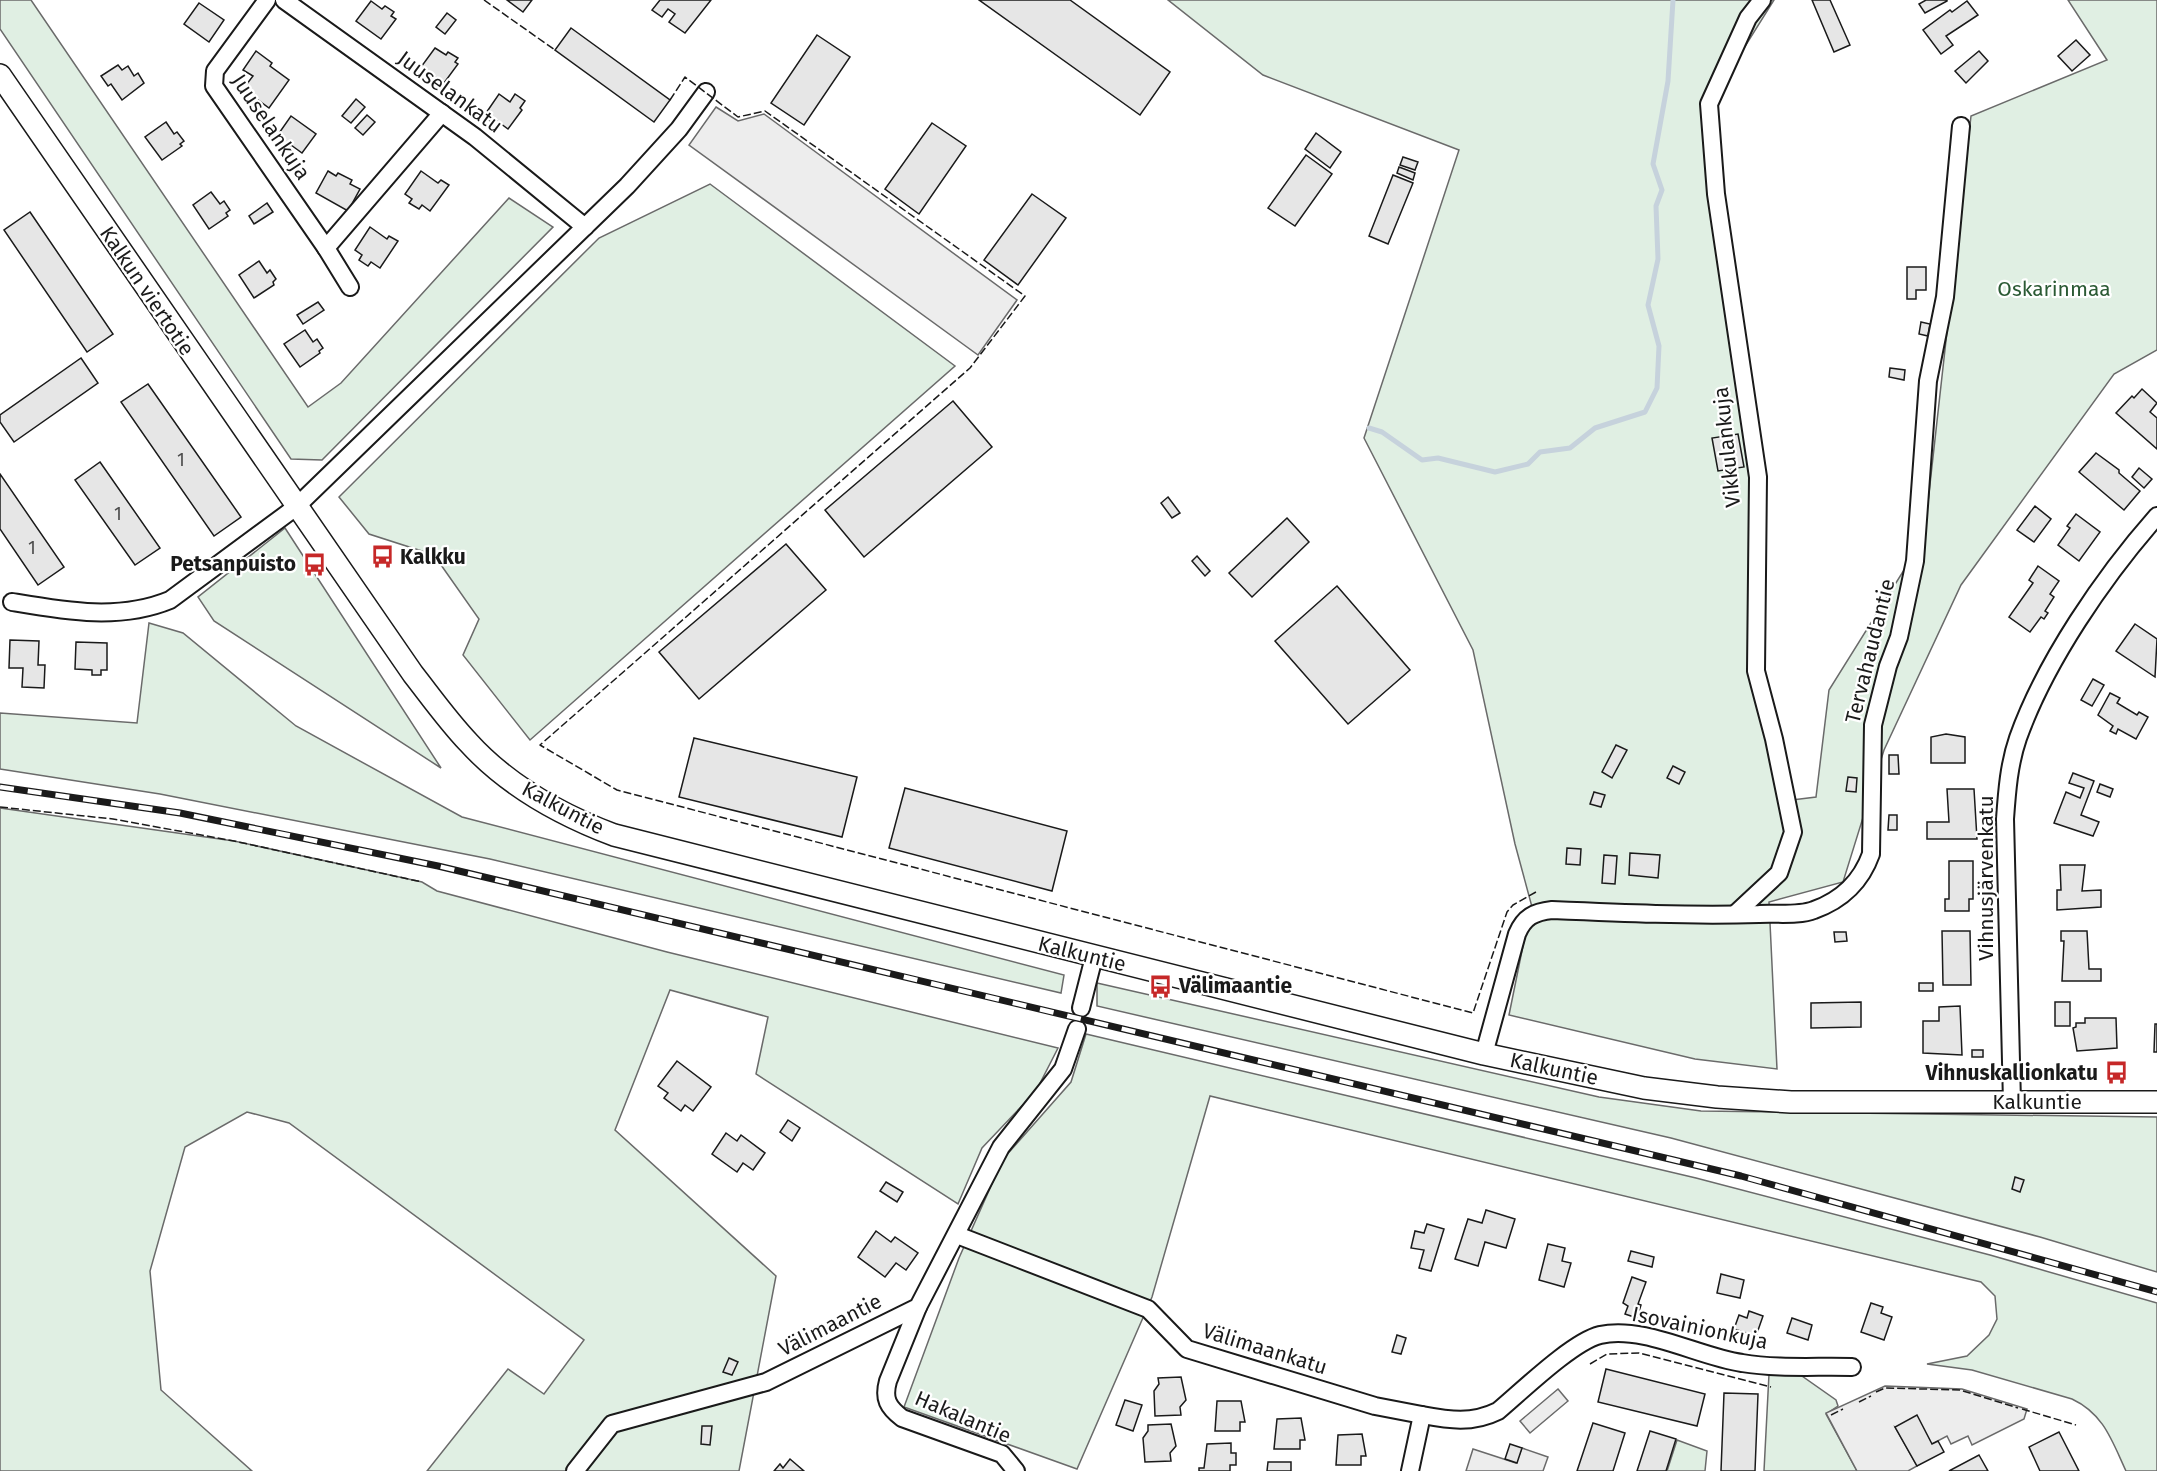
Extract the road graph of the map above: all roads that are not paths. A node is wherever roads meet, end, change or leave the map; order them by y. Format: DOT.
graph roads {
  1 [pos="267,0"];
  2 [pos="284,0"];
  3 [pos="1762,0"];
  4 [pos="0,75"];
  5 [pos="706,92"];
  6 [pos="442,113"];
  7 [pos="1961,126"];
  8 [pos="585,227"];
  9 [pos="326,249"];
  10 [pos="350,288"];
  11 [pos="296,507"];
  12 [pos="2157,516"];
  13 [pos="12,602"];
  14 [pos="1735,914"];
  15 [pos="1094,957"];
  16 [pos="1081,1008"];
  17 [pos="1077,1029"];
  18 [pos="1484,1054"];
  19 [pos="2012,1102"];
  20 [pos="2157,1102"];
  21 [pos="957,1235"];
  22 [pos="918,1307"];
  23 [pos="1852,1367"];
  24 [pos="1422,1415"];
  25 [pos="575,1471"];
  26 [pos="1016,1471"];
  27 [pos="1410,1471"];
  1 -- 9 [label="street, Juuselankuja"];
  2 -- 6 [label="street, Juuselankatu"];
  3 -- 14 [label="street, Vikkulankuja"];
  4 -- 11 [label="street, Kalkun viertotie"];
  5 -- 8 [label="street"];
  6 -- 8 [label="street, Juuselankatu"];
  6 -- 9 [label="street"];
  7 -- 14 [label="street, Tervahaudantie"];
  8 -- 11 [label="street"];
  9 -- 10 [label="street, Juuselankuja"];
  11 -- 13 [label="street"];
  11 -- 15 [label="street, Kalkuntie"];
  12 -- 19 [label="street, Vihnusjärvenkatu"];
  14 -- 18 [label="street, Tervahaudantie"];
  15 -- 16 [label="street"];
  15 -- 18 [label="street, Kalkuntie"];
  17 -- 21 [label="street"];
  18 -- 19 [label="street, Kalkuntie"];
  19 -- 20 [label="street, Kalkuntie"];
  21 -- 22 [label="street"];
  21 -- 24 [label="street, Välimaankatu"];
  22 -- 25 [label="street, Välimaantie"];
  22 -- 26 [label="street, Hakalantie"];
  23 -- 24 [label="street, Isovainionkuja"];
  24 -- 27 [label="street"];
}
